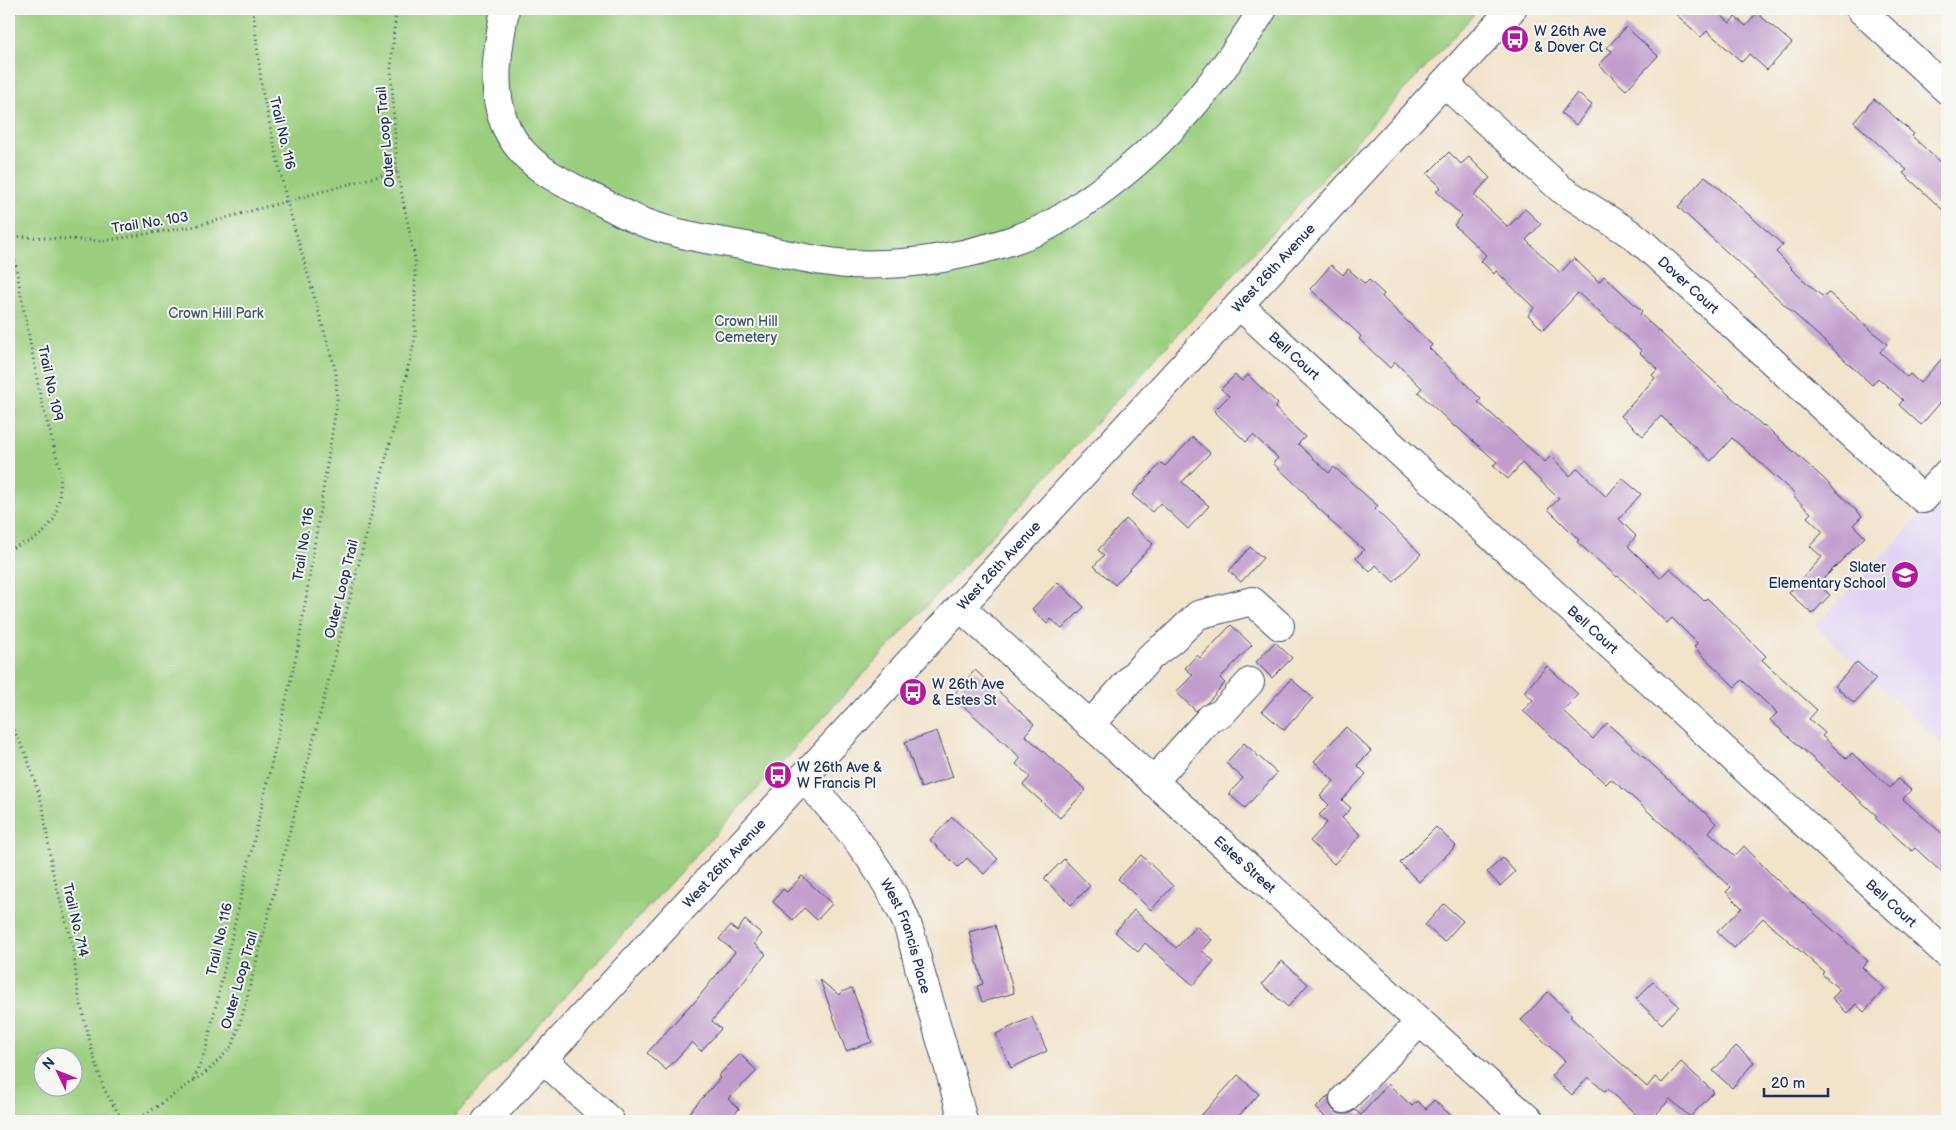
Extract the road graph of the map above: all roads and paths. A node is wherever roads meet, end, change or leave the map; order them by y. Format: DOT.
graph roads {
  1 [pos="253,9"];
  2 [pos="396,9"];
  3 [pos="505,9"];
  4 [pos="1263,9"];
  5 [pos="1512,9"];
  6 [pos="1860,9"];
  7 [pos="1444,83"];
  8 [pos="1947,90"];
  9 [pos="397,171"];
  10 [pos="9,196"];
  11 [pos="287,202"];
  12 [pos="9,236"];
  13 [pos="14,237"];
  14 [pos="1239,305"];
  15 [pos="1947,473"];
  16 [pos="9,549"];
  17 [pos="960,607"];
  18 [pos="1280,626"];
  19 [pos="1250,682"];
  20 [pos="9,721"];
  21 [pos="1090,725"];
  22 [pos="803,778"];
  23 [pos="1153,782"];
  24 [pos="1947,954"];
  25 [pos="1420,1022"];
  26 [pos="543,1059"];
  27 [pos="194,1080"];
  28 [pos="1344,1099"];
  29 [pos="1519,1118"];
  30 [pos="126,1121"];
  31 [pos="136,1121"];
  32 [pos="486,1121"];
  33 [pos="610,1121"];
  34 [pos="963,1121"];
  1 -- 11 [label="path, Trail No. 116"];
  2 -- 9 [label="path, Outer Loop Trail"];
  3 -- 4 [label="street"];
  5 -- 7 [label="street, West 26th Avenue"];
  6 -- 8 [label="street"];
  7 -- 14 [label="street, West 26th Avenue"];
  7 -- 15 [label="street, Dover Court"];
  9 -- 11 [label="path, Trail No. 103"];
  9 -- 27 [label="path, Outer Loop Trail"];
  10 -- 13 [label="path, Trail No. 109"];
  11 -- 13 [label="path, Trail No. 103"];
  11 -- 27 [label="path, Trail No. 116"];
  12 -- 13 [label="path, Trail No. 103"];
  13 -- 16 [label="path, Trail No. 109"];
  14 -- 17 [label="street, West 26th Avenue"];
  14 -- 24 [label="street, Bell Court"];
  17 -- 21 [label="street, Estes Street"];
  17 -- 22 [label="street, West 26th Avenue"];
  18 -- 21 [label="street"];
  19 -- 23 [label="street"];
  20 -- 30 [label="path, Trail No. 714"];
  21 -- 23 [label="street, Estes Street"];
  22 -- 26 [label="street, West 26th Avenue"];
  22 -- 34 [label="street, West Francis Place"];
  23 -- 25 [label="street, Estes Street"];
  25 -- 28 [label="street"];
  25 -- 29 [label="street, Estes Street"];
  26 -- 32 [label="street, West 26th Avenue"];
  26 -- 33 [label="street"];
  27 -- 31 [label="path, Outer Loop Trail"];
}
